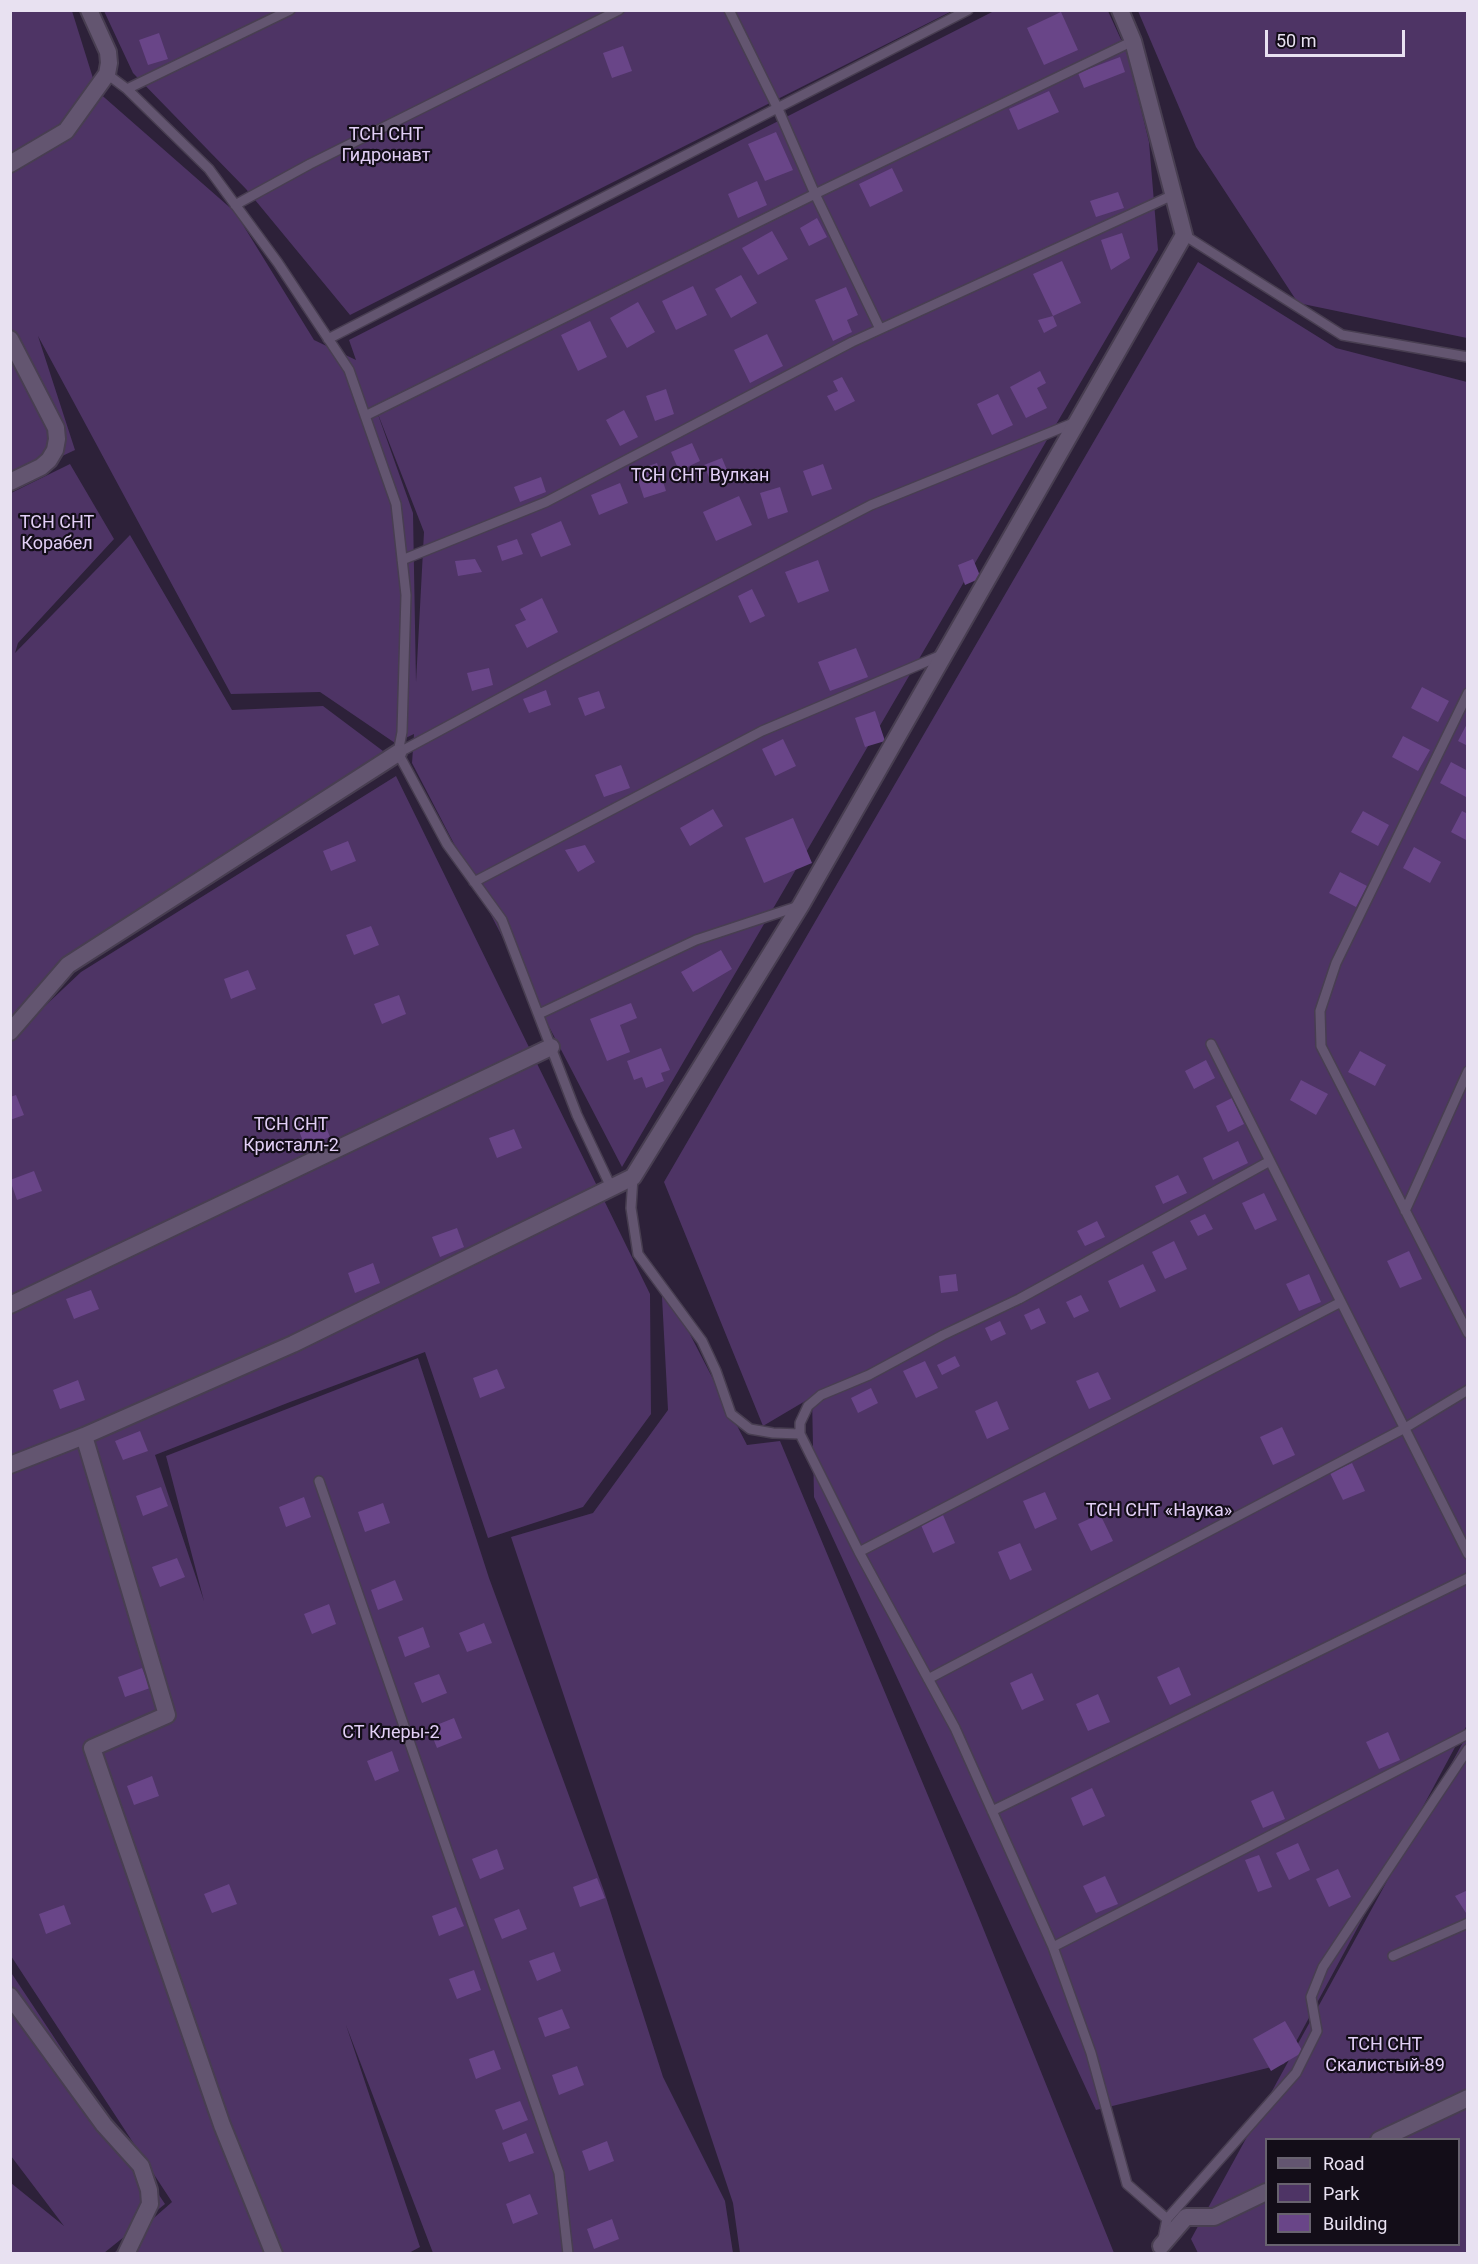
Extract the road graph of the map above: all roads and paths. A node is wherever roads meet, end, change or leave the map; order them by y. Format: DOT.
graph roads {
  1 [pos="89,10"];
  2 [pos="290,10"];
  3 [pos="619,10"];
  4 [pos="729,10"];
  5 [pos="968,10"];
  6 [pos="1120,10"];
  7 [pos="1133,41"];
  8 [pos="107,74"];
  9 [pos="127,89"];
  10 [pos="778,109"];
  11 [pos="10,164"];
  12 [pos="815,194"];
  13 [pos="1173,195"];
  14 [pos="235,205"];
  15 [pos="1184,235"];
  16 [pos="880,329"];
  17 [pos="10,339"];
  18 [pos="328,339"];
  19 [pos="1467,357"];
  20 [pos="365,416"];
  21 [pos="1078,421"];
  22 [pos="10,482"];
  23 [pos="402,560"];
  24 [pos="944,654"];
  25 [pos="1467,693"];
  26 [pos="398,753"];
  27 [pos="474,882"];
  28 [pos="801,905"];
  29 [pos="538,1014"];
  30 [pos="10,1032"];
  31 [pos="1211,1044"];
  32 [pos="551,1047"];
  33 [pos="1467,1071"];
  34 [pos="1270,1161"];
  35 [pos="633,1177"];
  36 [pos="611,1187"];
  37 [pos="1405,1211"];
  38 [pos="1341,1302"];
  39 [pos="10,1305"];
  40 [pos="1467,1333"];
  41 [pos="1467,1390"];
  42 [pos="1404,1428"];
  43 [pos="800,1434"];
  44 [pos="84,1436"];
  45 [pos="10,1465"];
  46 [pos="319,1481"];
  47 [pos="859,1552"];
  48 [pos="1467,1554"];
  49 [pos="1467,1578"];
  50 [pos="928,1679"];
  51 [pos="1467,1734"];
  52 [pos="1467,1749"];
  53 [pos="992,1811"];
  54 [pos="1467,1923"];
  55 [pos="1053,1947"];
  56 [pos="1393,1956"];
  57 [pos="10,1996"];
  58 [pos="1467,2098"];
  59 [pos="1381,2138"];
  60 [pos="1265,2192"];
  61 [pos="1167,2218"];
  62 [pos="1161,2250"];
  63 [pos="126,2253"];
  64 [pos="274,2253"];
  65 [pos="568,2253"];
  1 -- 8 [label="street"];
  2 -- 9 [label="lane"];
  3 -- 14 [label="lane"];
  4 -- 10 [label="lane"];
  5 -- 10 [label="lane"];
  6 -- 7 [label="street"];
  7 -- 12 [label="lane"];
  7 -- 13 [label="street"];
  8 -- 9 [label="lane"];
  8 -- 11 [label="street"];
  9 -- 14 [label="lane"];
  10 -- 12 [label="lane"];
  10 -- 18 [label="lane"];
  12 -- 16 [label="lane"];
  12 -- 20 [label="lane"];
  13 -- 15 [label="street"];
  13 -- 16 [label="lane"];
  14 -- 18 [label="lane"];
  15 -- 19 [label="lane"];
  15 -- 21 [label="street"];
  16 -- 23 [label="lane"];
  17 -- 22 [label="street"];
  18 -- 20 [label="lane"];
  20 -- 23 [label="lane"];
  21 -- 24 [label="street"];
  21 -- 26 [label="lane"];
  23 -- 26 [label="lane"];
  24 -- 27 [label="lane"];
  24 -- 28 [label="street"];
  25 -- 37 [label="lane"];
  26 -- 27 [label="lane"];
  26 -- 30 [label="street"];
  27 -- 29 [label="lane"];
  28 -- 29 [label="lane"];
  28 -- 35 [label="street"];
  29 -- 32 [label="lane"];
  31 -- 34 [label="lane"];
  32 -- 36 [label="lane"];
  32 -- 39 [label="street"];
  33 -- 37 [label="lane"];
  34 -- 38 [label="lane"];
  34 -- 43 [label="lane"];
  35 -- 36 [label="street"];
  35 -- 43 [label="lane"];
  36 -- 44 [label="street"];
  37 -- 40 [label="lane"];
  38 -- 42 [label="lane"];
  38 -- 47 [label="lane"];
  41 -- 42 [label="lane"];
  42 -- 48 [label="lane"];
  42 -- 50 [label="lane"];
  43 -- 47 [label="lane"];
  44 -- 45 [label="street"];
  44 -- 64 [label="street"];
  46 -- 65 [label="lane"];
  47 -- 50 [label="lane"];
  49 -- 53 [label="lane"];
  50 -- 53 [label="lane"];
  51 -- 55 [label="lane"];
  52 -- 61 [label="lane"];
  53 -- 55 [label="lane"];
  54 -- 56 [label="lane"];
  55 -- 61 [label="lane"];
  57 -- 63 [label="street"];
  58 -- 59 [label="street"];
  60 -- 62 [label="street"];
  61 -- 62 [label="lane"];
}
